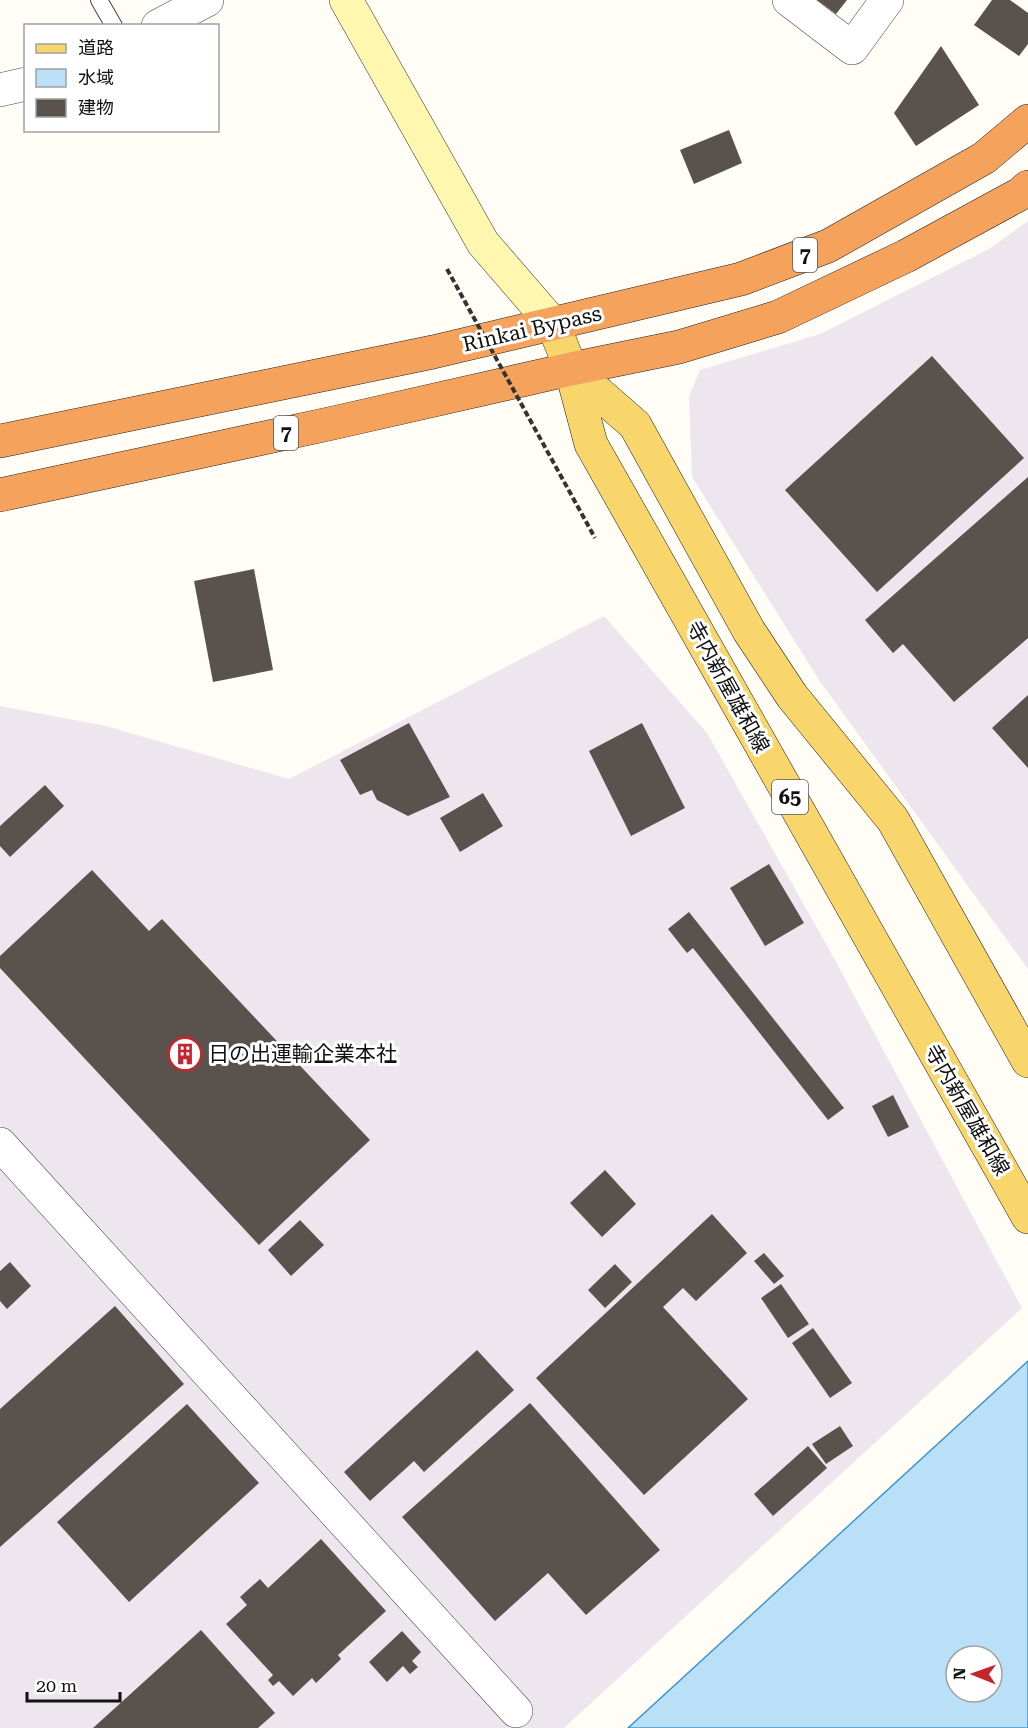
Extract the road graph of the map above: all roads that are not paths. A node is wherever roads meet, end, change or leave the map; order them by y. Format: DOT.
graph roads {
  1 [pos="99,0"];
  2 [pos="207,0"];
  3 [pos="346,0"];
  4 [pos="789,0"];
  5 [pos="887,0"];
  6 [pos="113,24"];
  7 [pos="162,24"];
  8 [pos="24,84"];
  9 [pos="0,90"];
  10 [pos="1028,121"];
  11 [pos="1024,199"];
  12 [pos="554,324"];
  13 [pos="571,369"];
  14 [pos="0,441"];
  15 [pos="0,495"];
  16 [pos="1028,1061"];
  17 [pos="0,1143"];
  18 [pos="1028,1216"];
  19 [pos="516,1711"];
  1 -- 6 [label="lane"];
  2 -- 7 [label="street"];
  3 -- 12 [label="street"];
  4 -- 5 [label="street"];
  8 -- 9 [label="street"];
  10 -- 12 [label="highway, Rinkai Bypass / 7"];
  11 -- 13 [label="highway, 7"];
  12 -- 13 [label="main road, 寺内新屋雄和線 / 65"];
  12 -- 14 [label="highway, Rinkai Bypass / 7"];
  13 -- 15 [label="highway, 7"];
  13 -- 16 [label="main road, 寺内新屋雄和線 / 65"];
  13 -- 18 [label="main road, 寺内新屋雄和線 / 65"];
  17 -- 19 [label="street"];
}
